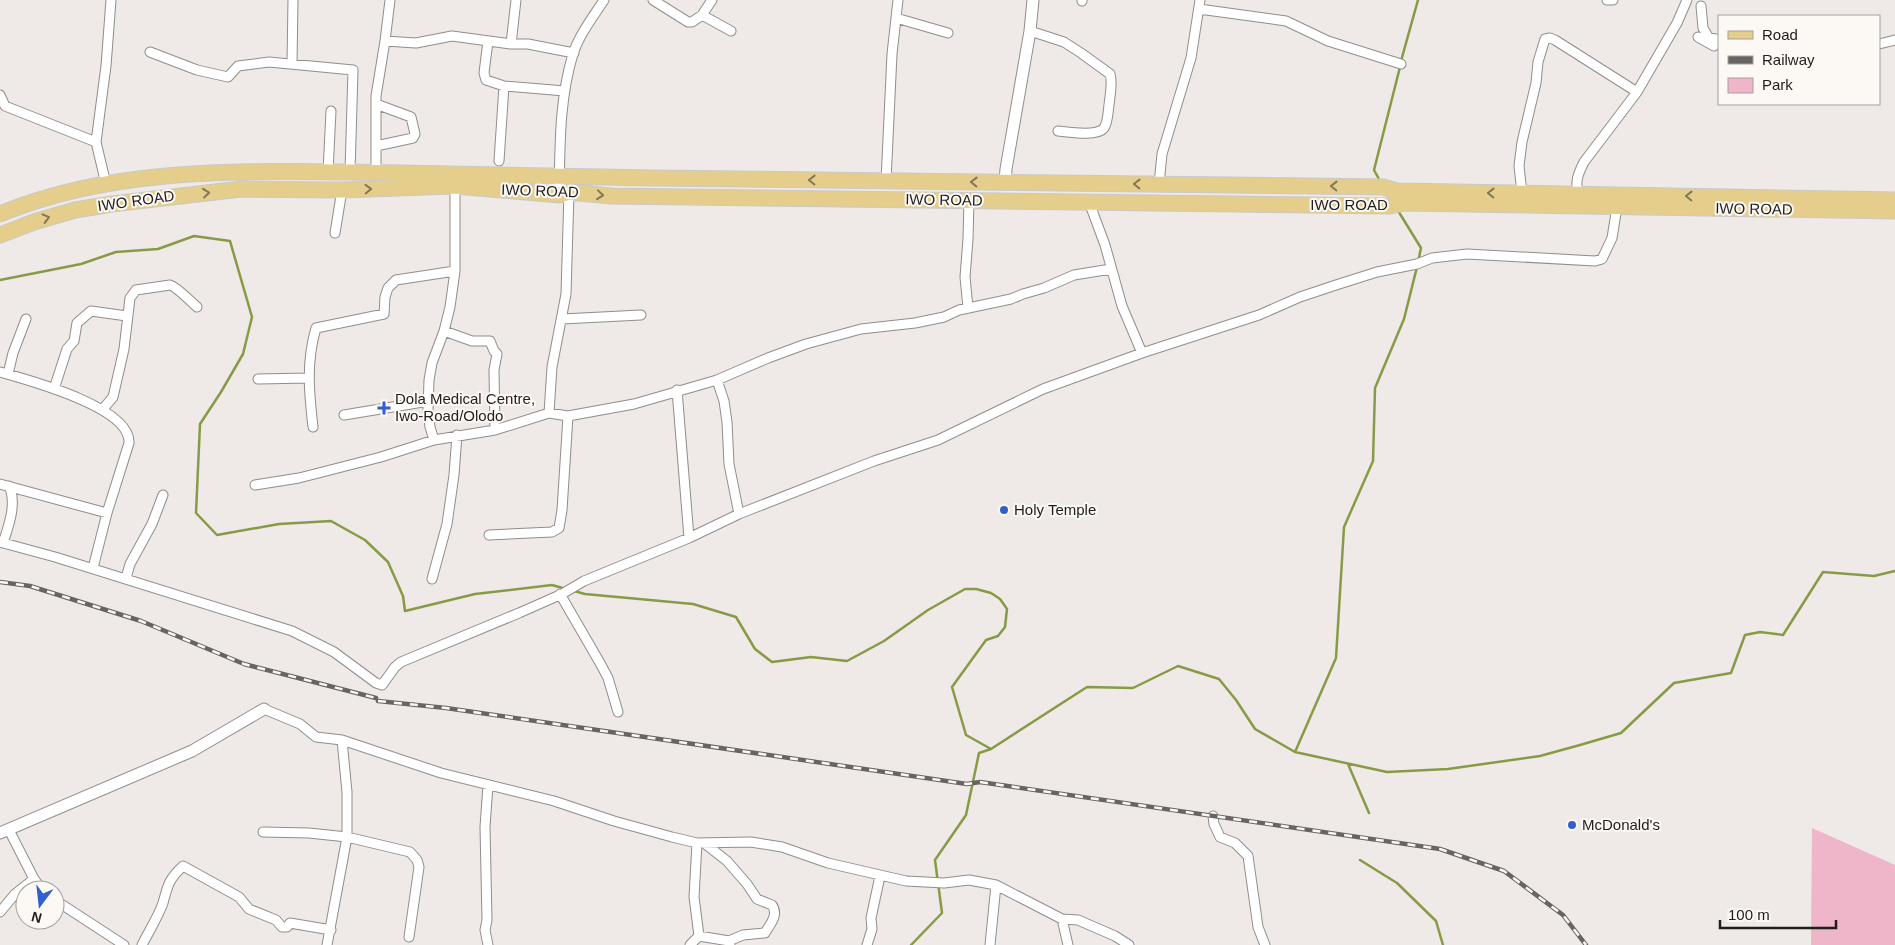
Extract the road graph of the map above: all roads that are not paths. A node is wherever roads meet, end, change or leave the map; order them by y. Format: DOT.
graph roads {
  1 [pos="111,0"];
  2 [pos="293,0"];
  3 [pos="390,0"];
  4 [pos="516,0"];
  5 [pos="604,0"];
  6 [pos="653,0"];
  7 [pos="712,0"];
  8 [pos="896,0"];
  9 [pos="1033,0"];
  10 [pos="1607,0"];
  11 [pos="1613,0"];
  12 [pos="1687,0"];
  13 [pos="1200,4"];
  14 [pos="1701,6"];
  15 [pos="702,15"];
  16 [pos="896,18"];
  17 [pos="731,31"];
  18 [pos="1030,31"];
  19 [pos="948,33"];
  20 [pos="1698,37"];
  21 [pos="1895,40"];
  22 [pos="385,41"];
  23 [pos="488,41"];
  24 [pos="511,44"];
  25 [pos="1880,44"];
  26 [pos="150,52"];
  27 [pos="574,52"];
  28 [pos="292,64"];
  29 [pos="1400,64"];
  30 [pos="504,86"];
  31 [pos="565,92"];
  32 [pos="1637,92"];
  33 [pos="0,95"];
  34 [pos="376,104"];
  35 [pos="331,111"];
  36 [pos="1058,132"];
  37 [pos="96,142"];
  38 [pos="376,146"];
  39 [pos="498,162"];
  40 [pos="328,172"];
  41 [pos="350,172"];
  42 [pos="376,172"];
  43 [pos="559,177"];
  44 [pos="886,181"];
  45 [pos="1005,182"];
  46 [pos="106,184"];
  47 [pos="1159,184"];
  48 [pos="455,186"];
  49 [pos="342,190"];
  50 [pos="564,193"];
  51 [pos="1522,193"];
  52 [pos="1578,194"];
  53 [pos="1393,197"];
  54 [pos="969,200"];
  55 [pos="1895,200"];
  56 [pos="1089,202"];
  57 [pos="1781,204"];
  58 [pos="1617,207"];
  59 [pos="1895,211"];
  60 [pos="0,214"];
  61 [pos="335,233"];
  62 [pos="0,235"];
  63 [pos="1111,269"];
  64 [pos="455,271"];
  65 [pos="197,307"];
  66 [pos="968,308"];
  67 [pos="641,315"];
  68 [pos="127,316"];
  69 [pos="26,319"];
  70 [pos="562,319"];
  71 [pos="444,331"];
  72 [pos="1142,353"];
  73 [pos="2,374"];
  74 [pos="308,378"];
  75 [pos="258,379"];
  76 [pos="717,380"];
  77 [pos="54,389"];
  78 [pos="677,390"];
  79 [pos="429,401"];
  80 [pos="103,409"];
  81 [pos="549,413"];
  82 [pos="344,415"];
  83 [pos="568,416"];
  84 [pos="313,427"];
  85 [pos="495,430"];
  86 [pos="456,435"];
  87 [pos="434,440"];
  88 [pos="4,485"];
  89 [pos="255,485"];
  90 [pos="163,495"];
  91 [pos="107,513"];
  92 [pos="739,514"];
  93 [pos="490,535"];
  94 [pos="690,538"];
  95 [pos="1,542"];
  96 [pos="93,568"];
  97 [pos="126,578"];
  98 [pos="432,579"];
  99 [pos="561,594"];
  100 [pos="264,709"];
  101 [pos="618,712"];
  102 [pos="342,740"];
  103 [pos="488,785"];
  104 [pos="1213,816"];
  105 [pos="4,832"];
  106 [pos="263,832"];
  107 [pos="347,837"];
  108 [pos="700,843"];
  109 [pos="880,876"];
  110 [pos="34,879"];
  111 [pos="996,886"];
  112 [pos="65,907"];
  113 [pos="0,912"];
  114 [pos="1062,919"];
  115 [pos="330,930"];
  116 [pos="699,936"];
  117 [pos="409,937"];
  118 [pos="729,943"];
  119 [pos="124,945"];
  120 [pos="142,945"];
  121 [pos="327,945"];
  122 [pos="488,945"];
  123 [pos="690,945"];
  124 [pos="867,945"];
  125 [pos="990,945"];
  126 [pos="1068,945"];
  127 [pos="1129,945"];
  128 [pos="1264,945"];
  1 -- 37 [label="street"];
  2 -- 28 [label="street"];
  3 -- 22 [label="street"];
  4 -- 24 [label="street"];
  5 -- 27 [label="street"];
  6 -- 15 [label="street"];
  7 -- 15 [label="street"];
  8 -- 16 [label="street"];
  9 -- 18 [label="street"];
  10 -- 11 [label="street"];
  12 -- 32 [label="street"];
  13 -- 29 [label="street"];
  13 -- 47 [label="street"];
  14 -- 20 [label="street"];
  15 -- 17 [label="street"];
  16 -- 19 [label="street"];
  16 -- 44 [label="street"];
  18 -- 36 [label="street"];
  18 -- 45 [label="street"];
  21 -- 25 [label="street"];
  22 -- 23 [label="street"];
  22 -- 34 [label="street"];
  23 -- 24 [label="street"];
  23 -- 30 [label="street"];
  24 -- 27 [label="street"];
  26 -- 28 [label="street"];
  27 -- 31 [label="street"];
  28 -- 41 [label="street"];
  30 -- 31 [label="street"];
  30 -- 39 [label="street"];
  31 -- 43 [label="street"];
  32 -- 51 [label="street"];
  32 -- 52 [label="street"];
  33 -- 37 [label="street"];
  34 -- 38 [label="street"];
  34 -- 38 [label="street"];
  35 -- 40 [label="street"];
  37 -- 46 [label="street"];
  38 -- 42 [label="street"];
  40 -- 41 [label="main road, IWO ROAD"];
  40 -- 46 [label="main road, IWO ROAD"];
  41 -- 42 [label="main road, IWO ROAD"];
  42 -- 43 [label="main road, IWO ROAD"];
  44 -- 43 [label="main road, IWO ROAD, one-way"];
  43 -- 50 [label="street"];
  45 -- 44 [label="main road, IWO ROAD, one-way"];
  47 -- 45 [label="main road, IWO ROAD, one-way"];
  46 -- 60 [label="main road, IWO ROAD"];
  53 -- 47 [label="main road, IWO ROAD, one-way"];
  49 -- 48 [label="main road, IWO ROAD, one-way"];
  48 -- 50 [label="main road, IWO ROAD"];
  48 -- 64 [label="street"];
  49 -- 61 [label="street"];
  62 -- 49 [label="main road, IWO ROAD, one-way"];
  50 -- 54 [label="main road, IWO ROAD, one-way"];
  50 -- 70 [label="street"];
  51 -- 52 [label="main road, IWO ROAD"];
  51 -- 53 [label="main road, IWO ROAD, one-way"];
  57 -- 52 [label="main road, IWO ROAD, one-way"];
  53 -- 56 [label="main road, IWO ROAD"];
  53 -- 58 [label="main road, IWO ROAD"];
  54 -- 56 [label="main road, IWO ROAD"];
  54 -- 66 [label="street"];
  55 -- 57 [label="main road, IWO ROAD"];
  56 -- 63 [label="street"];
  57 -- 58 [label="main road, IWO ROAD"];
  57 -- 59 [label="main road, IWO ROAD"];
  58 -- 72 [label="street"];
  63 -- 66 [label="street"];
  63 -- 72 [label="street"];
  64 -- 71 [label="street"];
  64 -- 74 [label="street"];
  65 -- 68 [label="street"];
  66 -- 76 [label="street"];
  67 -- 70 [label="street"];
  68 -- 77 [label="street"];
  68 -- 80 [label="street"];
  69 -- 73 [label="street"];
  70 -- 81 [label="street"];
  71 -- 79 [label="street"];
  71 -- 85 [label="street"];
  72 -- 92 [label="street"];
  73 -- 77 [label="street"];
  74 -- 75 [label="street"];
  74 -- 84 [label="street"];
  76 -- 78 [label="street"];
  76 -- 92 [label="street"];
  77 -- 80 [label="street"];
  78 -- 83 [label="street"];
  78 -- 94 [label="street"];
  79 -- 82 [label="street"];
  79 -- 87 [label="street"];
  80 -- 91 [label="street"];
  81 -- 83 [label="street"];
  81 -- 85 [label="street"];
  83 -- 93 [label="street"];
  85 -- 86 [label="street"];
  86 -- 87 [label="street"];
  86 -- 98 [label="street"];
  87 -- 89 [label="street"];
  88 -- 91 [label="street"];
  88 -- 95 [label="street"];
  90 -- 97 [label="street"];
  91 -- 96 [label="street"];
  92 -- 94 [label="street"];
  94 -- 99 [label="street"];
  95 -- 96 [label="street"];
  96 -- 97 [label="street"];
  97 -- 99 [label="street"];
  99 -- 101 [label="street"];
  100 -- 102 [label="street"];
  100 -- 105 [label="street"];
  102 -- 103 [label="street"];
  102 -- 107 [label="street"];
  103 -- 108 [label="street"];
  103 -- 122 [label="street"];
  104 -- 128 [label="street"];
  105 -- 110 [label="street"];
  106 -- 107 [label="street"];
  107 -- 115 [label="street"];
  107 -- 117 [label="street"];
  108 -- 109 [label="street"];
  108 -- 116 [label="street"];
  108 -- 118 [label="street"];
  109 -- 111 [label="street"];
  109 -- 124 [label="street"];
  110 -- 113 [label="street"];
  111 -- 114 [label="street"];
  111 -- 125 [label="street"];
  112 -- 119 [label="street"];
  114 -- 126 [label="street"];
  114 -- 127 [label="street"];
  115 -- 120 [label="street"];
  115 -- 121 [label="street"];
  116 -- 118 [label="street"];
  116 -- 123 [label="street"];
}
